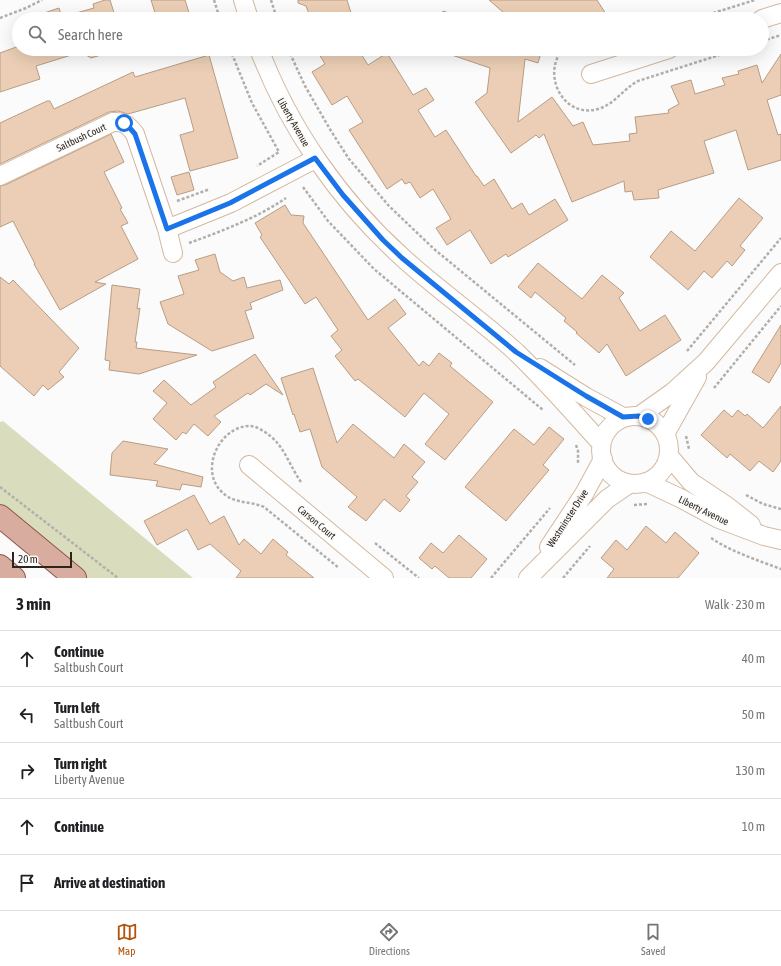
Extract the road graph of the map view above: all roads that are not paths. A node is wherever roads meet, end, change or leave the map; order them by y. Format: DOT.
graph roads {
  1 [pos="243,0"];
  2 [pos="247,12"];
  3 [pos="781,13"];
  4 [pos="769,17"];
  5 [pos="262,56"];
  6 [pos="647,56"];
  7 [pos="591,74"];
  8 [pos="315,158"];
  9 [pos="0,176"];
  10 [pos="167,229"];
  11 [pos="173,253"];
  12 [pos="781,273"];
  13 [pos="516,352"];
  14 [pos="706,362"];
  15 [pos="631,417"];
  16 [pos="665,434"];
  17 [pos="602,451"];
  18 [pos="669,456"];
  19 [pos="249,465"];
  20 [pos="637,483"];
  21 [pos="0,516"];
  22 [pos="772,538"];
  23 [pos="0,566"];
  24 [pos="529,577"];
  25 [pos="14,578"];
  26 [pos="74,578"];
  27 [pos="384,578"];
  1 -- 2 [label="street"];
  3 -- 4 [label="street"];
  5 -- 8 [label="street, Liberty Avenue"];
  6 -- 7 [label="street"];
  8 -- 10 [label="street"];
  8 -- 13 [label="street, Liberty Avenue"];
  9 -- 10 [label="street, Saltbush Court"];
  10 -- 11 [label="street, Saltbush Court"];
  12 -- 14 [label="street"];
  13 -- 15 [label="street, Liberty Avenue"];
  13 -- 17 [label="street, Liberty Avenue"];
  14 -- 15 [label="street"];
  14 -- 16 [label="street"];
  15 -- 16 [label="street"];
  15 -- 17 [label="street"];
  16 -- 18 [label="street"];
  17 -- 20 [label="street"];
  17 -- 24 [label="street, Westminster Drive"];
  18 -- 20 [label="street"];
  18 -- 22 [label="street, Liberty Avenue"];
  19 -- 27 [label="street, Carson Court"];
  20 -- 22 [label="street, Liberty Avenue"];
  20 -- 24 [label="street, Westminster Drive"];
  21 -- 26 [label="main road"];
  23 -- 25 [label="main road"];
}
